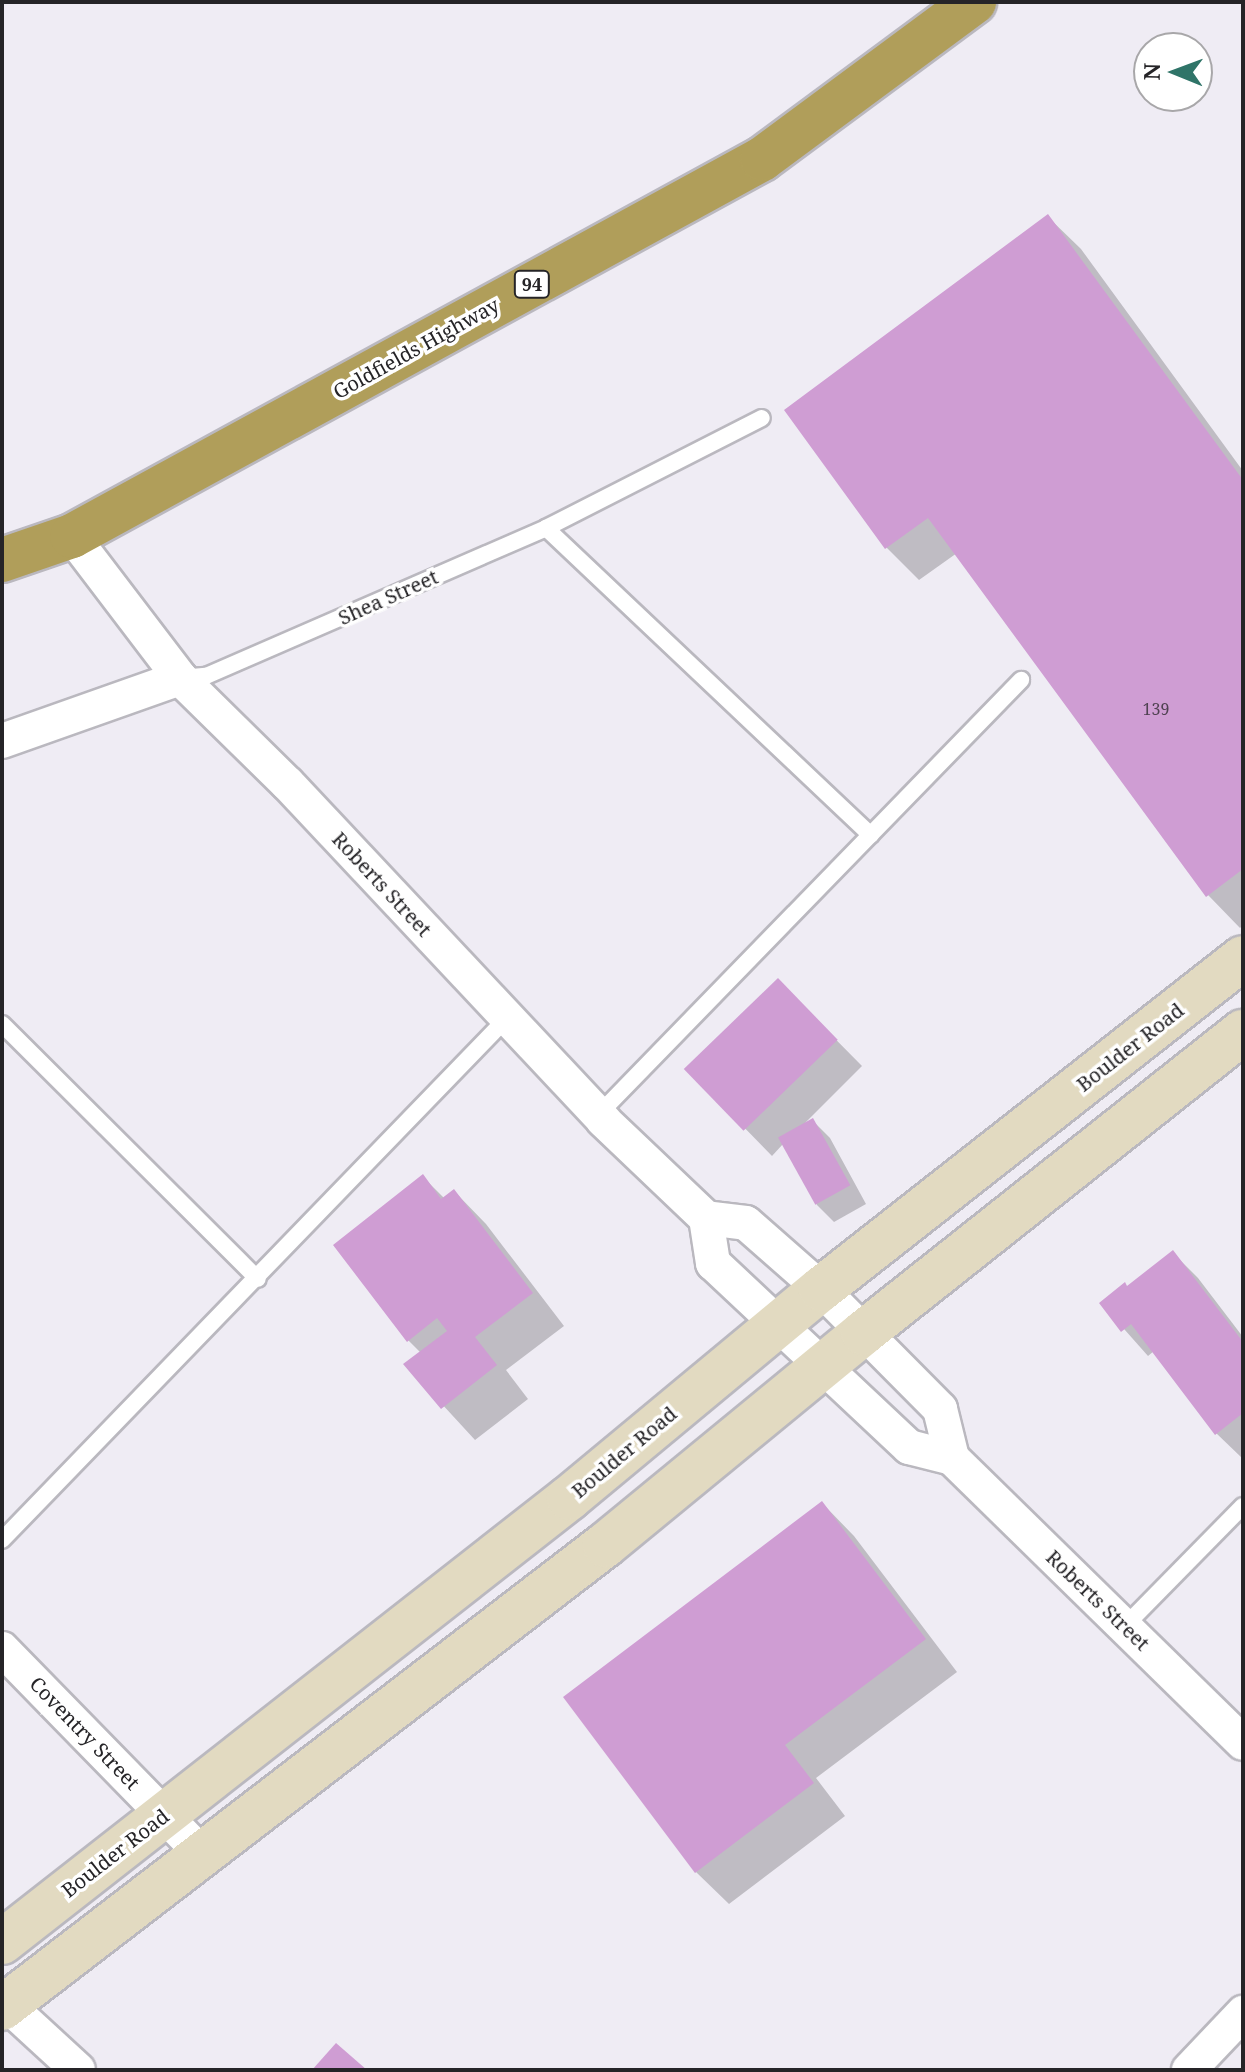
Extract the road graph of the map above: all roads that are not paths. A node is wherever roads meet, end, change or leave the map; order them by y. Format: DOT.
graph roads {
  1 [pos="974,2"];
  2 [pos="762,418"];
  3 [pos="546,528"];
  4 [pos="72,536"];
  5 [pos="2,560"];
  6 [pos="180,678"];
  7 [pos="1021,680"];
  8 [pos="2,741"];
  9 [pos="871,835"];
  10 [pos="1243,958"];
  11 [pos="508,1017"];
  12 [pos="2,1024"];
  13 [pos="1243,1032"];
  14 [pos="598,1115"];
  15 [pos="706,1218"];
  16 [pos="258,1279"];
  17 [pos="821,1289"];
  18 [pos="778,1325"];
  19 [pos="863,1333"];
  20 [pos="822,1367"];
  21 [pos="952,1458"];
  22 [pos="1243,1506"];
  23 [pos="2,1540"];
  24 [pos="1125,1626"];
  25 [pos="2,1649"];
  26 [pos="1243,1743"];
  27 [pos="164,1814"];
  28 [pos="201,1853"];
  29 [pos="2,1942"];
  30 [pos="3,2005"];
  31 [pos="1243,2013"];
  32 [pos="78,2070"];
  33 [pos="1189,2070"];
  1 -- 4 [label="highway, Goldfields Highway / 94"];
  2 -- 3 [label="lane, Shea Street"];
  3 -- 6 [label="lane, Shea Street"];
  3 -- 9 [label="lane"];
  4 -- 5 [label="highway, Goldfields Highway / 94"];
  4 -- 6 [label="street, Roberts Street"];
  6 -- 8 [label="street, Shea Street"];
  6 -- 11 [label="street, Roberts Street"];
  7 -- 9 [label="lane"];
  9 -- 14 [label="lane"];
  10 -- 17 [label="main road, Boulder Road"];
  11 -- 14 [label="street, Roberts Street"];
  11 -- 16 [label="lane"];
  12 -- 16 [label="lane"];
  13 -- 19 [label="main road"];
  14 -- 15 [label="street, Roberts Street"];
  15 -- 17 [label="street"];
  15 -- 18 [label="street, Roberts Street"];
  16 -- 23 [label="lane"];
  17 -- 18 [label="main road, Boulder Road"];
  17 -- 19 [label="street"];
  18 -- 20 [label="street, Roberts Street"];
  18 -- 27 [label="main road, Boulder Road"];
  19 -- 20 [label="main road"];
  19 -- 21 [label="street"];
  20 -- 21 [label="street, Roberts Street"];
  20 -- 28 [label="main road"];
  21 -- 24 [label="street, Roberts Street"];
  22 -- 24 [label="lane"];
  24 -- 26 [label="street, Roberts Street"];
  25 -- 27 [label="street, Coventry Street"];
  27 -- 28 [label="street, Coventry Street"];
  27 -- 29 [label="main road, Boulder Road"];
  28 -- 30 [label="main road"];
  30 -- 32 [label="street"];
  31 -- 33 [label="street"];
}
